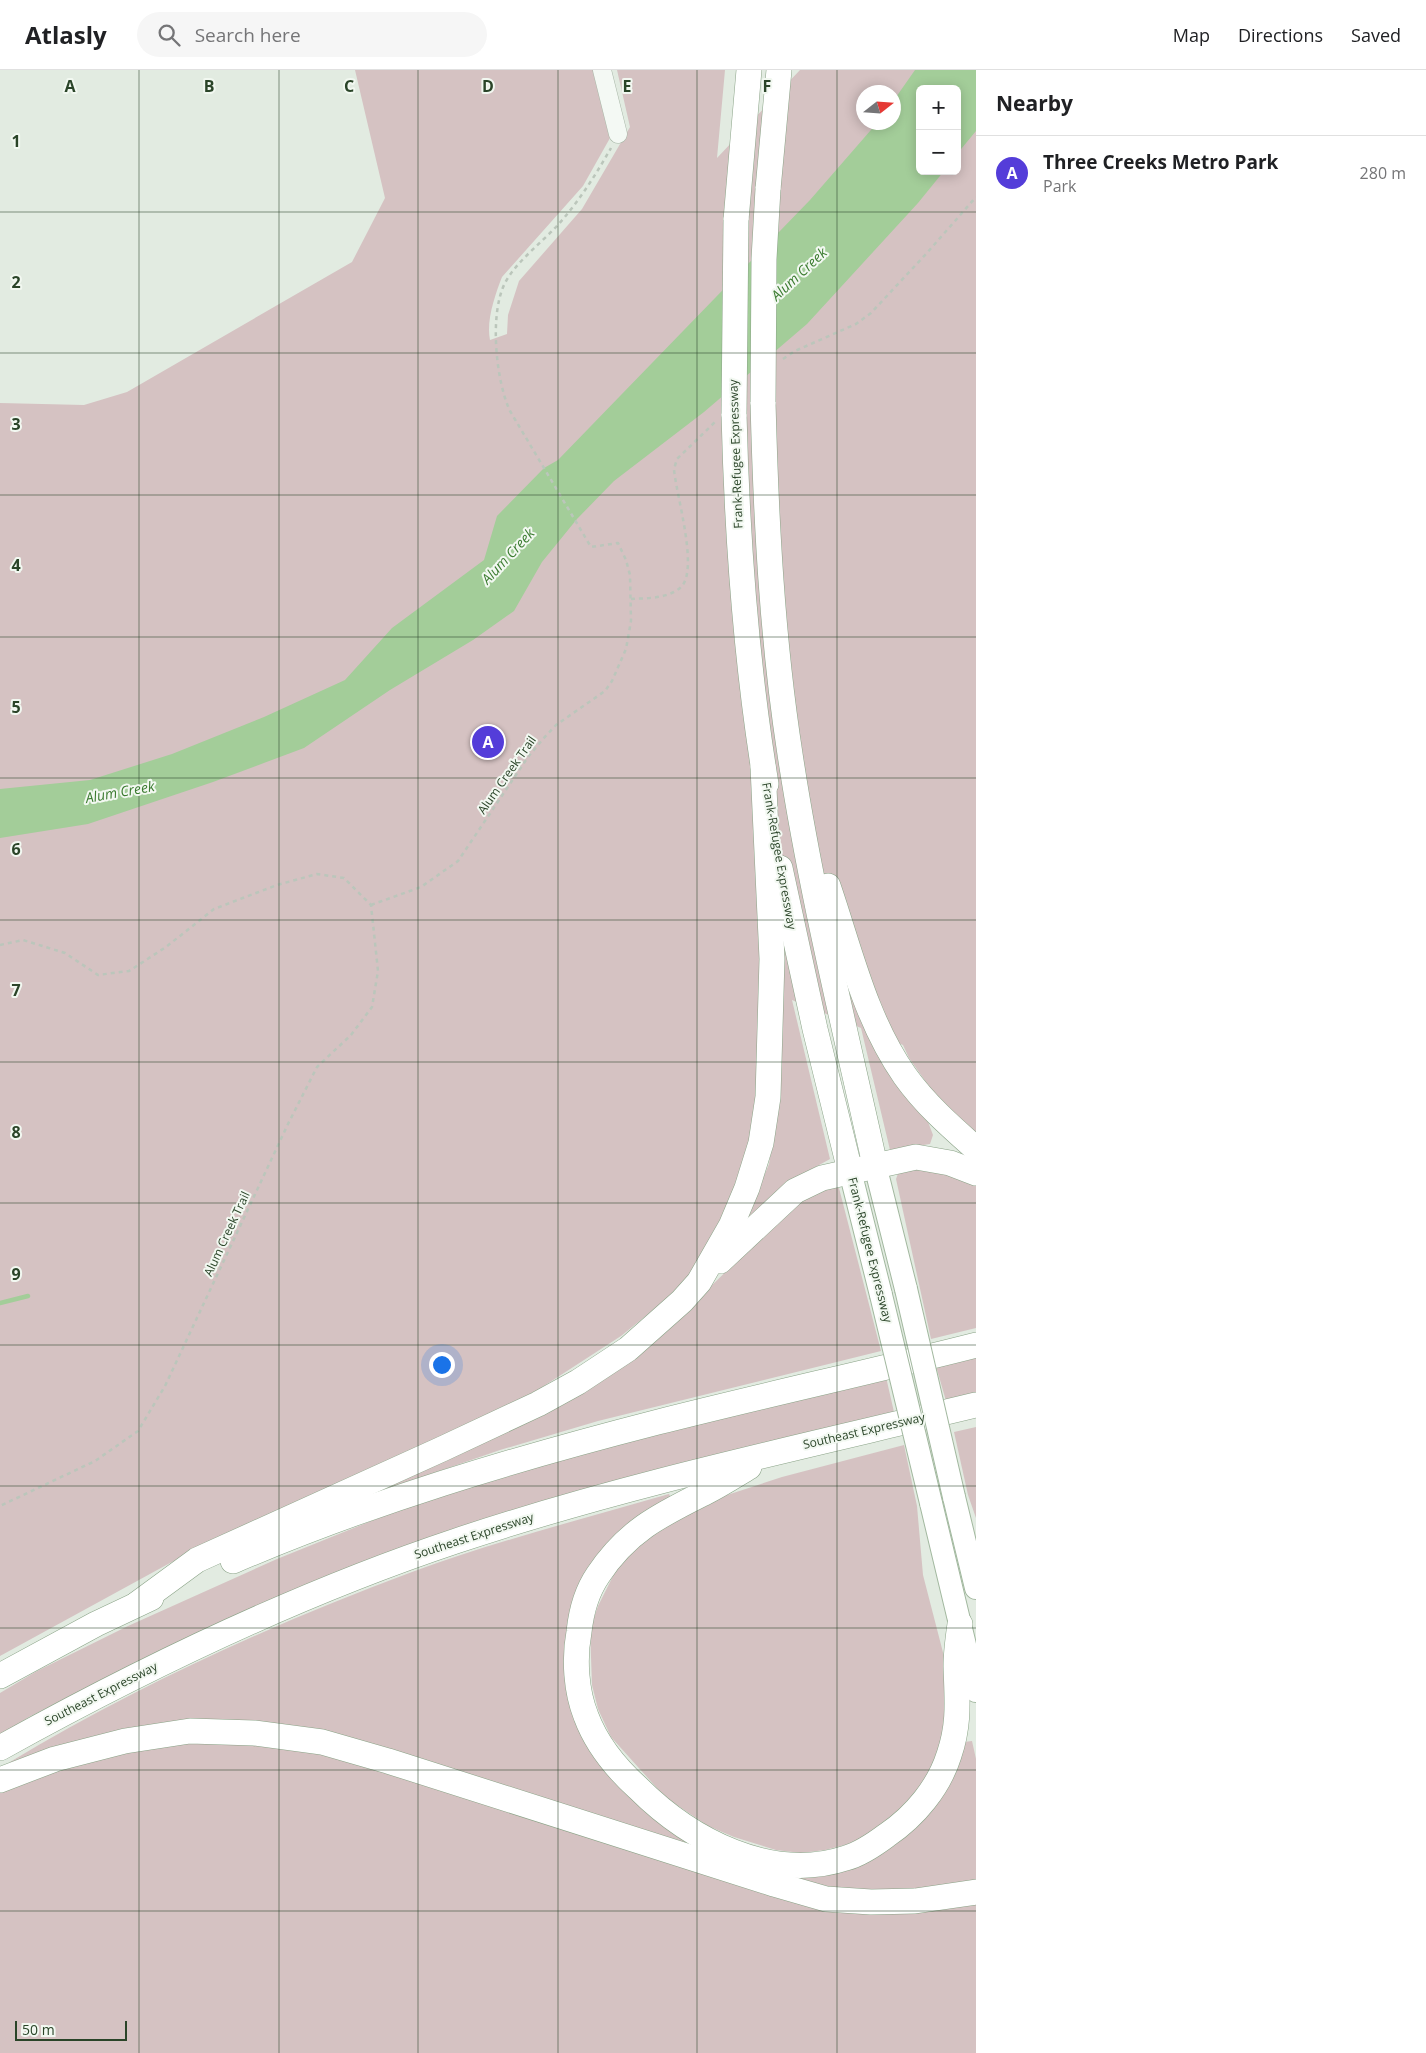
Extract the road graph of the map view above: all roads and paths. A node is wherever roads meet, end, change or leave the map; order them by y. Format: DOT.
graph roads {
  1 [pos="602,70"];
  2 [pos="749,70"];
  3 [pos="779,70"];
  4 [pos="618,134"];
  5 [pos="763,767"];
  6 [pos="797,795"];
  7 [pos="371,905"];
  8 [pos="0,945"];
  9 [pos="976,1149"];
  10 [pos="876,1165"];
  11 [pos="850,1171"];
  12 [pos="976,1173"];
  13 [pos="698,1282"];
  14 [pos="976,1345"];
  15 [pos="976,1405"];
  16 [pos="777,1451"];
  17 [pos="0,1506"];
  18 [pos="976,1588"];
  19 [pos="137,1604"];
  20 [pos="960,1624"];
  21 [pos="0,1676"];
  22 [pos="976,1691"];
  23 [pos="0,1748"];
  24 [pos="0,1780"];
  25 [pos="976,1892"];
  1 -- 4 [label="street"];
  2 -- 5 [label="highway, Frank-Refugee Expressway, bridge"];
  3 -- 6 [label="highway, Frank-Refugee Expressway, bridge"];
  4 -- 7 [label="path, Alum Creek Trail"];
  5 -- 11 [label="highway, Frank-Refugee Expressway"];
  5 -- 13 [label="highway"];
  6 -- 9 [label="highway"];
  6 -- 10 [label="highway, Frank-Refugee Expressway"];
  7 -- 8 [label="path"];
  7 -- 17 [label="path, Alum Creek Trail"];
  10 -- 11 [label="highway"];
  10 -- 12 [label="highway"];
  10 -- 18 [label="main road, Frank-Refugee Expressway, bridge"];
  11 -- 13 [label="highway"];
  11 -- 20 [label="main road, Frank-Refugee Expressway, bridge"];
  13 -- 19 [label="highway"];
  14 -- 19 [label="highway"];
  15 -- 16 [label="highway, Southeast Expressway"];
  16 -- 20 [label="highway"];
  16 -- 23 [label="highway, Southeast Expressway"];
  19 -- 21 [label="highway"];
  20 -- 22 [label="main road, Frank-Refugee Expressway"];
  24 -- 25 [label="highway"];
}
